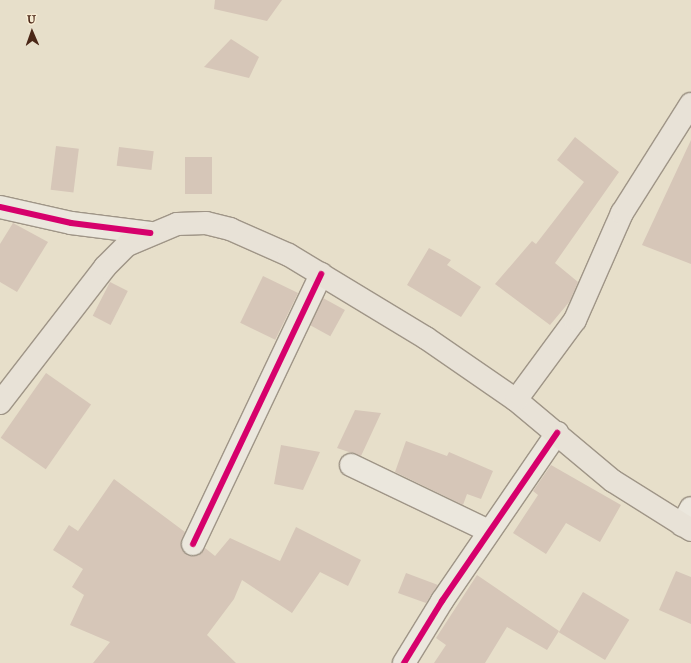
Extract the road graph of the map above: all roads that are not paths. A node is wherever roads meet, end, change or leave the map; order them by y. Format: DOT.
graph roads {
  1 [pos="691,104"];
  2 [pos="0,208"];
  3 [pos="150,233"];
  4 [pos="321,274"];
  5 [pos="516,400"];
  6 [pos="0,403"];
  7 [pos="557,433"];
  8 [pos="351,465"];
  9 [pos="688,521"];
  10 [pos="489,531"];
  11 [pos="193,544"];
  12 [pos="404,663"];
  1 -- 5 [label="main road"];
  2 -- 3 [label="street"];
  3 -- 4 [label="main road"];
  3 -- 6 [label="main road"];
  4 -- 5 [label="main road"];
  4 -- 11 [label="street"];
  5 -- 7 [label="main road"];
  7 -- 9 [label="main road"];
  7 -- 10 [label="street"];
  8 -- 10 [label="street"];
  10 -- 12 [label="street"];
}
